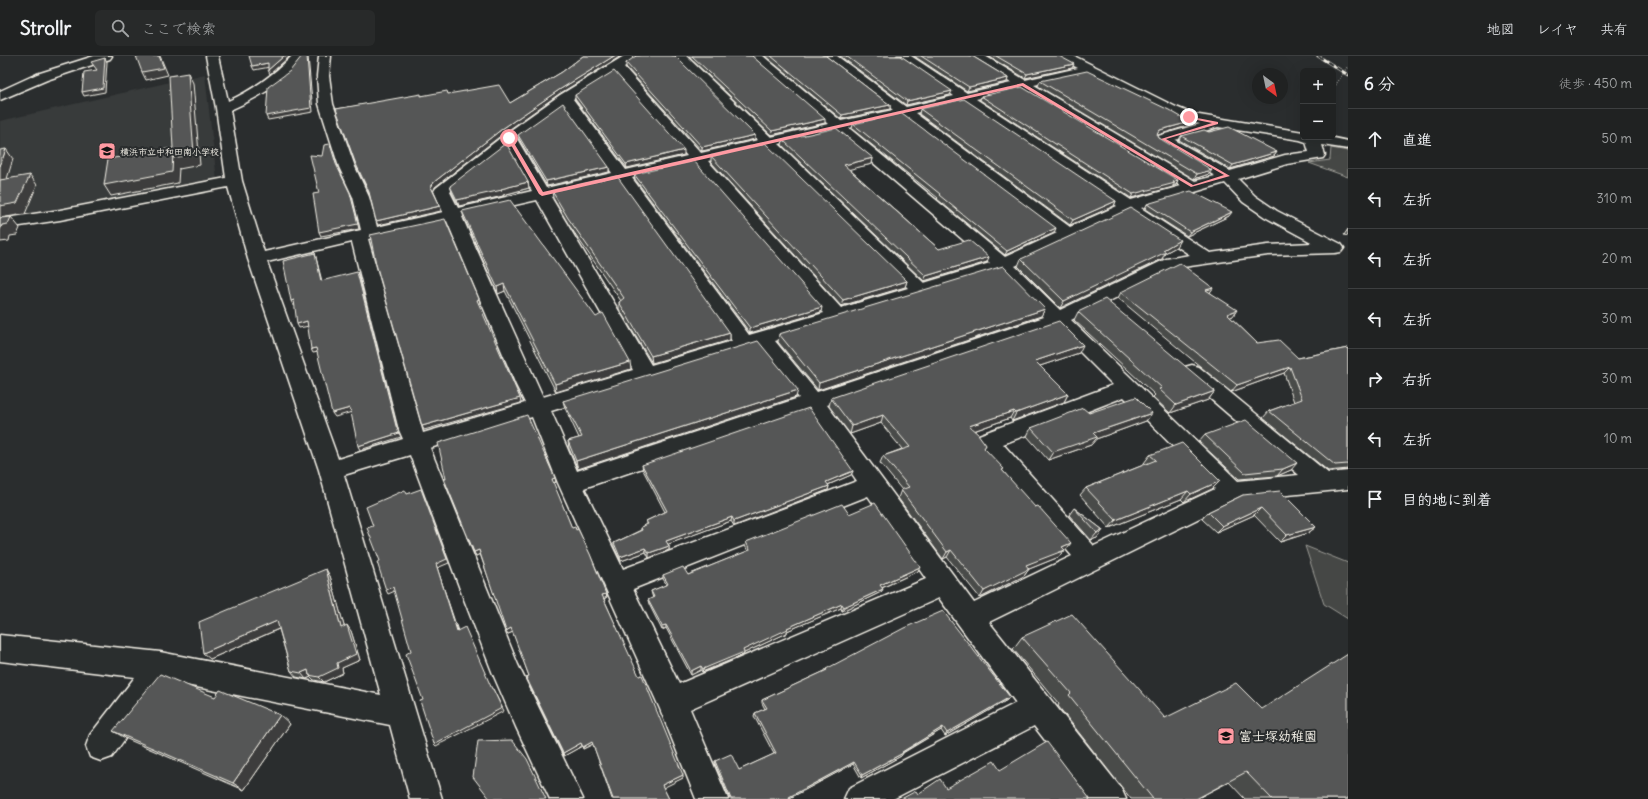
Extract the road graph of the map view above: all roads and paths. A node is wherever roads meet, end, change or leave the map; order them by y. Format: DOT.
graph roads {
  1 [pos="106,56"];
  2 [pos="212,56"];
  3 [pos="299,56"];
  4 [pos="325,56"];
  5 [pos="633,56"];
  6 [pos="679,56"];
  7 [pos="754,56"];
  8 [pos="829,56"];
  9 [pos="903,56"];
  10 [pos="976,56"];
  11 [pos="1064,56"];
  12 [pos="616,66"];
  13 [pos="1348,66"];
  14 [pos="1089,69"];
  15 [pos="1023,84"];
  16 [pos="1336,84"];
  17 [pos="2,94"];
  18 [pos="565,98"];
  19 [pos="965,98"];
  20 [pos="223,108"];
  21 [pos="904,111"];
  22 [pos="1217,123"];
  23 [pos="838,126"];
  24 [pos="1300,137"];
  25 [pos="509,138"];
  26 [pos="1308,140"];
  27 [pos="1319,140"];
  28 [pos="768,142"];
  29 [pos="1348,145"];
  30 [pos="698,158"];
  31 [pos="622,176"];
  32 [pos="1227,176"];
  33 [pos="234,181"];
  34 [pos="1192,186"];
  35 [pos="542,194"];
  36 [pos="1128,206"];
  37 [pos="452,215"];
  38 [pos="0,224"];
  39 [pos="1069,234"];
  40 [pos="365,235"];
  41 [pos="1341,252"];
  42 [pos="1206,258"];
  43 [pos="257,259"];
  44 [pos="1003,265"];
  45 [pos="921,290"];
  46 [pos="1102,297"];
  47 [pos="1120,312"];
  48 [pos="837,316"];
  49 [pos="1058,319"];
  50 [pos="753,341"];
  51 [pos="1180,362"];
  52 [pos="646,374"];
  53 [pos="1127,388"];
  54 [pos="813,401"];
  55 [pos="538,407"];
  56 [pos="416,444"];
  57 [pos="331,470"];
  58 [pos="1348,480"];
  59 [pos="1323,482"];
  60 [pos="570,483"];
  61 [pos="872,485"];
  62 [pos="1233,491"];
  63 [pos="1090,559"];
  64 [pos="617,583"];
  65 [pos="944,584"];
  66 [pos="969,618"];
  67 [pos="0,648"];
  68 [pos="160,666"];
  69 [pos="672,702"];
  70 [pos="1038,708"];
  71 [pos="401,713"];
  72 [pos="101,746"];
  73 [pos="426,799"];
  74 [pos="567,799"];
  75 [pos="712,799"];
  76 [pos="860,799"];
  77 [pos="1110,799"];
  1 -- 17 [label="street"];
  2 -- 20 [label="street"];
  3 -- 20 [label="street"];
  4 -- 40 [label="street"];
  5 -- 12 [label="street"];
  6 -- 28 [label="street"];
  7 -- 23 [label="street"];
  8 -- 21 [label="street"];
  9 -- 19 [label="street"];
  10 -- 15 [label="street"];
  11 -- 14 [label="street"];
  12 -- 18 [label="street"];
  12 -- 30 [label="street"];
  13 -- 16 [label="path"];
  14 -- 15 [label="street"];
  14 -- 22 [label="street"];
  15 -- 19 [label="street"];
  15 -- 34 [label="street"];
  18 -- 25 [label="street"];
  18 -- 31 [label="street"];
  19 -- 21 [label="street"];
  19 -- 36 [label="street"];
  20 -- 33 [label="street"];
  21 -- 23 [label="street"];
  21 -- 39 [label="street"];
  22 -- 24 [label="street"];
  22 -- 32 [label="street"];
  23 -- 28 [label="street"];
  23 -- 44 [label="street"];
  25 -- 35 [label="street"];
  25 -- 37 [label="street"];
  26 -- 32 [label="street"];
  27 -- 29 [label="street"];
  28 -- 30 [label="street"];
  28 -- 45 [label="street"];
  30 -- 31 [label="street"];
  30 -- 48 [label="street"];
  31 -- 35 [label="street"];
  31 -- 50 [label="street"];
  32 -- 34 [label="street"];
  32 -- 41 [label="street"];
  33 -- 38 [label="street"];
  33 -- 43 [label="street"];
  34 -- 36 [label="street"];
  35 -- 37 [label="street"];
  35 -- 52 [label="street"];
  36 -- 39 [label="street"];
  36 -- 42 [label="street"];
  37 -- 40 [label="street"];
  37 -- 55 [label="street"];
  39 -- 44 [label="street"];
  40 -- 43 [label="street"];
  40 -- 56 [label="street"];
  41 -- 42 [label="street"];
  42 -- 46 [label="street"];
  43 -- 57 [label="street"];
  44 -- 45 [label="street"];
  44 -- 49 [label="street"];
  45 -- 48 [label="street"];
  46 -- 47 [label="street"];
  46 -- 49 [label="street"];
  48 -- 50 [label="street"];
  49 -- 53 [label="street"];
  49 -- 54 [label="street"];
  50 -- 52 [label="street"];
  50 -- 54 [label="street"];
  51 -- 59 [label="street"];
  52 -- 55 [label="street"];
  53 -- 62 [label="street"];
  53 -- 63 [label="street"];
  54 -- 60 [label="street"];
  54 -- 61 [label="street"];
  55 -- 56 [label="street"];
  55 -- 60 [label="street"];
  56 -- 57 [label="street"];
  56 -- 74 [label="street"];
  57 -- 71 [label="street"];
  58 -- 59 [label="street"];
  59 -- 62 [label="street"];
  60 -- 64 [label="street"];
  61 -- 64 [label="street"];
  61 -- 65 [label="street"];
  62 -- 63 [label="street"];
  63 -- 66 [label="street"];
  64 -- 69 [label="street"];
  65 -- 66 [label="street"];
  65 -- 69 [label="street"];
  66 -- 70 [label="street"];
  67 -- 68 [label="street"];
  68 -- 71 [label="street"];
  68 -- 72 [label="street"];
  69 -- 75 [label="street"];
  70 -- 76 [label="street"];
  70 -- 77 [label="street"];
  71 -- 73 [label="street"];
}
